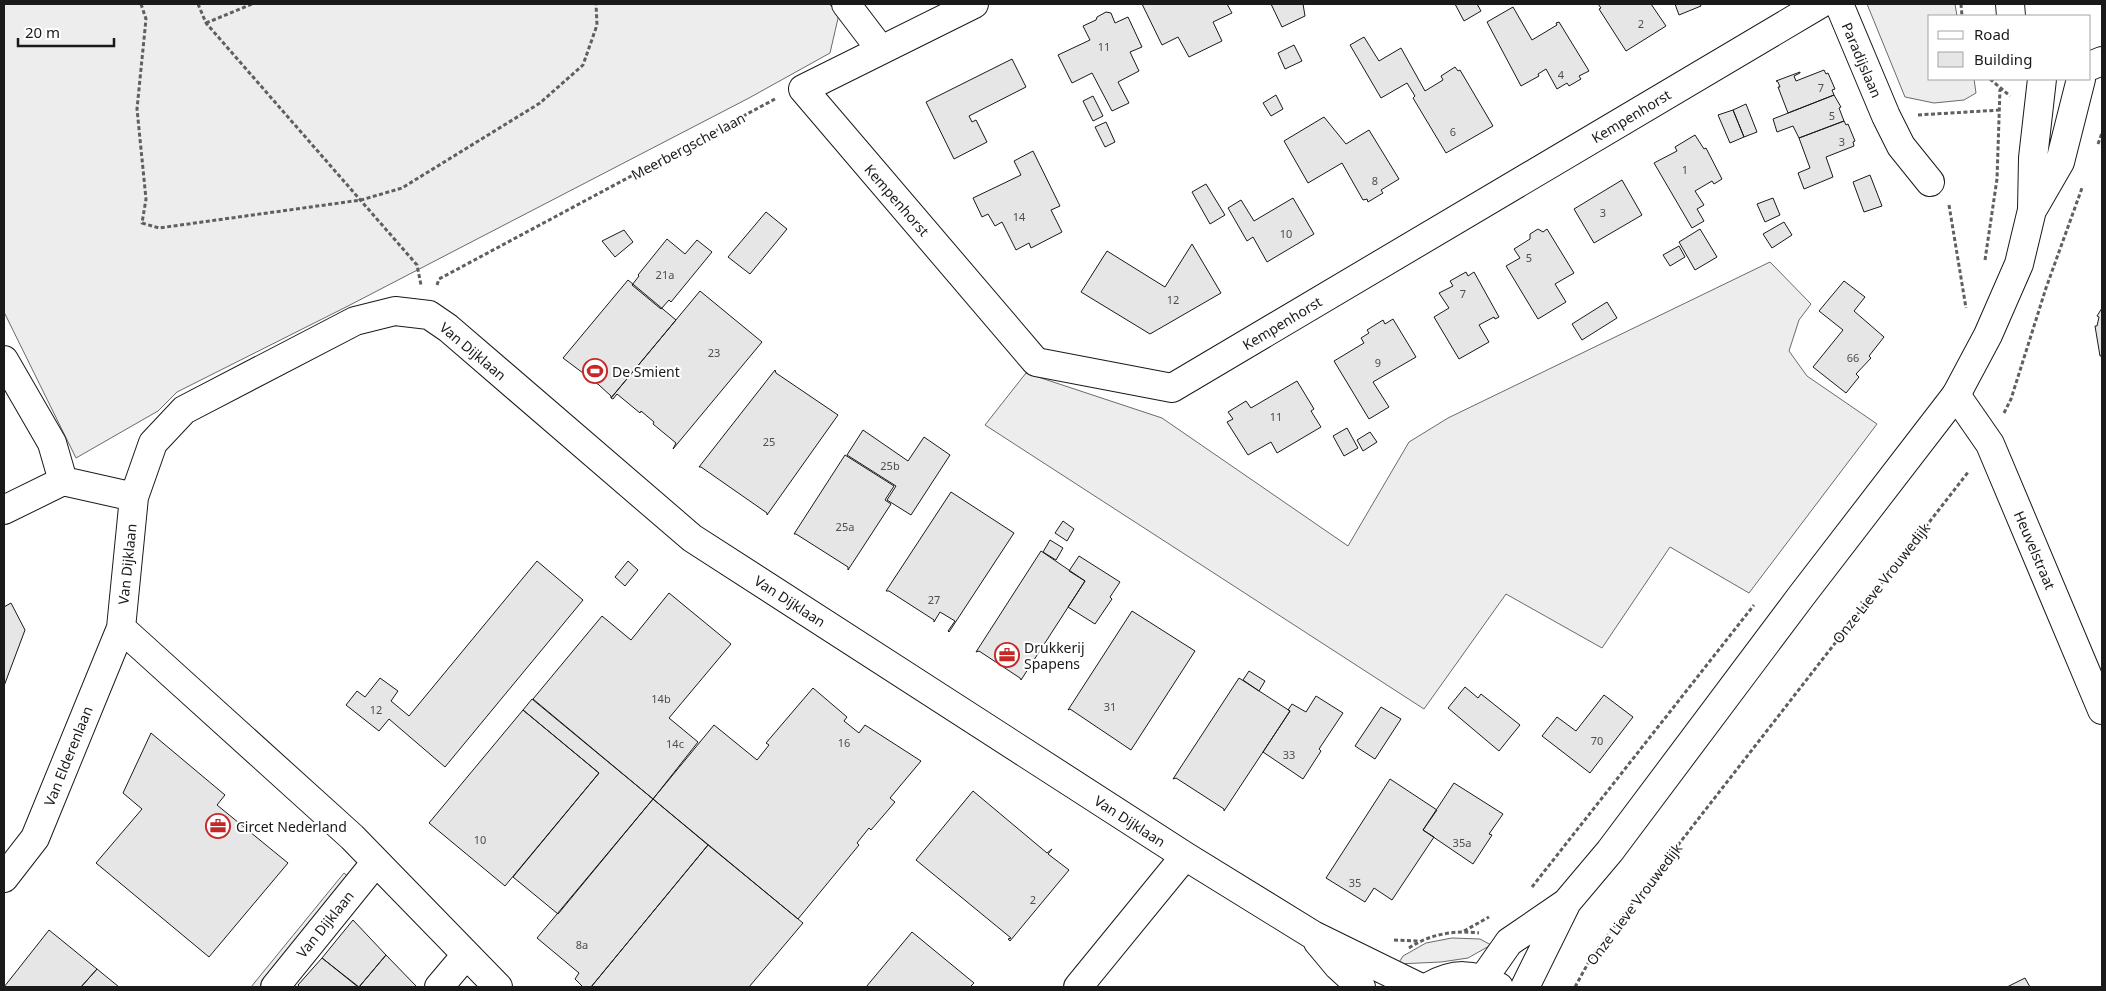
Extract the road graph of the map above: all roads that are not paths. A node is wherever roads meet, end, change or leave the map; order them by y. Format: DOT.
graph roads {
  1 [pos="846,4"];
  2 [pos="974,4"];
  3 [pos="1820,4"];
  4 [pos="1839,4"];
  5 [pos="881,50"];
  6 [pos="2042,80"];
  7 [pos="2081,80"];
  8 [pos="1930,182"];
  9 [pos="2032,210"];
  10 [pos="4,360"];
  11 [pos="1956,395"];
  12 [pos="63,481"];
  13 [pos="134,496"];
  14 [pos="4,510"];
  15 [pos="121,628"];
  16 [pos="2102,710"];
  17 [pos="1185,856"];
  18 [pos="376,862"];
  19 [pos="4,878"];
  20 [pos="1567,902"];
  21 [pos="1313,935"];
  22 [pos="466,954"];
  23 [pos="1491,983"];
  24 [pos="275,987"];
  25 [pos="439,987"];
  26 [pos="498,987"];
  27 [pos="1078,987"];
  28 [pos="1361,987"];
  29 [pos="1419,987"];
  30 [pos="1428,987"];
  31 [pos="1525,987"];
  1 -- 5 [label="street"];
  2 -- 5 [label="street"];
  3 -- 5 [label="street, Kempenhorst"];
  4 -- 8 [label="street, Paradijslaan"];
  6 -- 9 [label="street"];
  7 -- 9 [label="street"];
  9 -- 11 [label="street"];
  10 -- 12 [label="street"];
  11 -- 16 [label="street, Heuvelstraat"];
  11 -- 20 [label="street"];
  12 -- 13 [label="street"];
  12 -- 14 [label="street"];
  13 -- 15 [label="street, Van Dijklaan"];
  13 -- 17 [label="street, Van Dijklaan"];
  15 -- 18 [label="street"];
  15 -- 19 [label="street, Van Elderenlaan"];
  17 -- 21 [label="street, Van Dijklaan"];
  17 -- 27 [label="street"];
  18 -- 22 [label="street"];
  18 -- 24 [label="street, Van Dijklaan"];
  20 -- 23 [label="street"];
  20 -- 31 [label="street"];
  21 -- 28 [label="street, Van Dijklaan"];
  21 -- 29 [label="street, Van Dijklaan"];
  22 -- 25 [label="street"];
  22 -- 26 [label="street"];
  23 -- 30 [label="street"];
}
